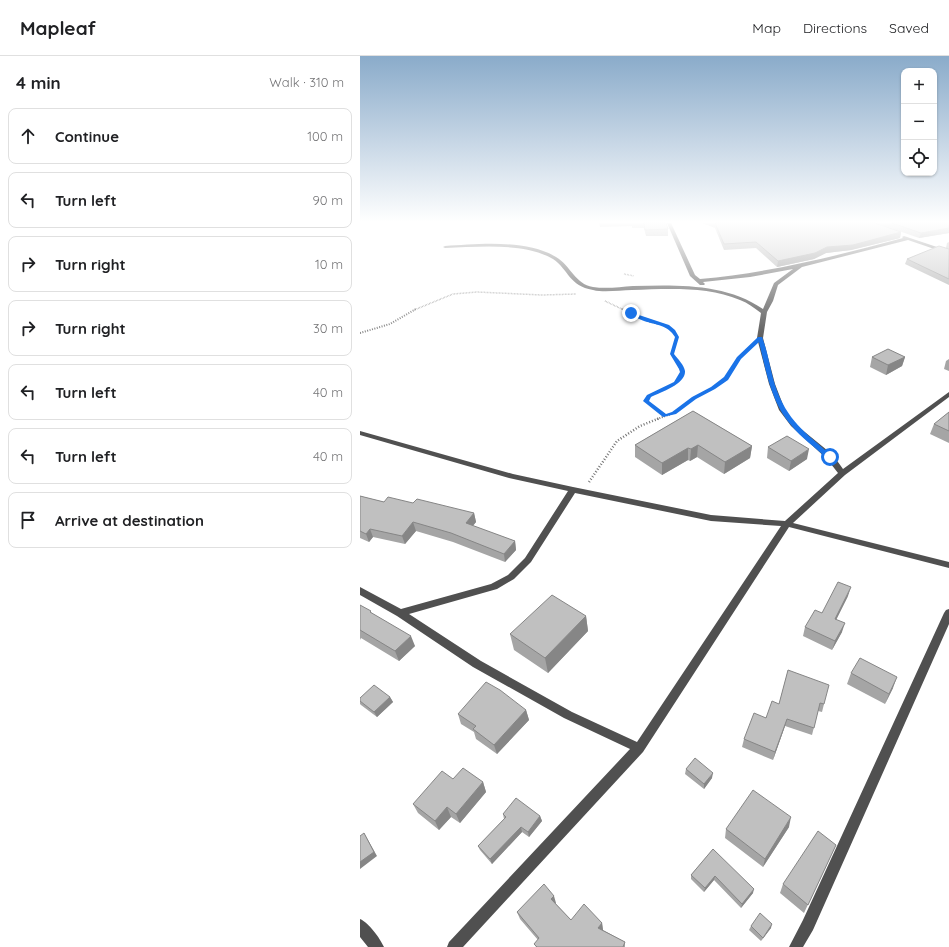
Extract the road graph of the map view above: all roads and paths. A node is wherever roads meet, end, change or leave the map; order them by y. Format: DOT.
graph roads {
  1 [pos="561,265"];
  2 [pos="687,265"];
  3 [pos="801,265"];
  4 [pos="698,281"];
  5 [pos="594,289"];
  6 [pos="710,290"];
  7 [pos="587,292"];
  8 [pos="764,312"];
  9 [pos="360,333"];
  10 [pos="760,338"];
  11 [pos="949,394"];
  12 [pos="665,416"];
  13 [pos="360,433"];
  14 [pos="842,473"];
  15 [pos="578,491"];
  16 [pos="787,524"];
  17 [pos="949,565"];
  18 [pos="360,591"];
  19 [pos="400,613"];
  20 [pos="949,613"];
  21 [pos="638,748"];
  22 [pos="360,926"];
  23 [pos="377,947"];
  24 [pos="454,947"];
  25 [pos="796,947"];
  1 -- 5 [label="street"];
  2 -- 4 [label="street"];
  3 -- 4 [label="street"];
  3 -- 8 [label="street"];
  4 -- 6 [label="street"];
  5 -- 6 [label="street"];
  5 -- 7 [label="path"];
  6 -- 8 [label="street"];
  7 -- 9 [label="path"];
  7 -- 12 [label="path"];
  8 -- 10 [label="street"];
  10 -- 12 [label="path"];
  10 -- 14 [label="street"];
  11 -- 14 [label="street"];
  12 -- 15 [label="path"];
  13 -- 15 [label="street"];
  14 -- 16 [label="street"];
  15 -- 16 [label="street"];
  15 -- 19 [label="street"];
  16 -- 17 [label="street"];
  16 -- 21 [label="street"];
  18 -- 19 [label="street"];
  19 -- 21 [label="street"];
  20 -- 25 [label="street"];
  21 -- 24 [label="street"];
  22 -- 23 [label="street"];
}
